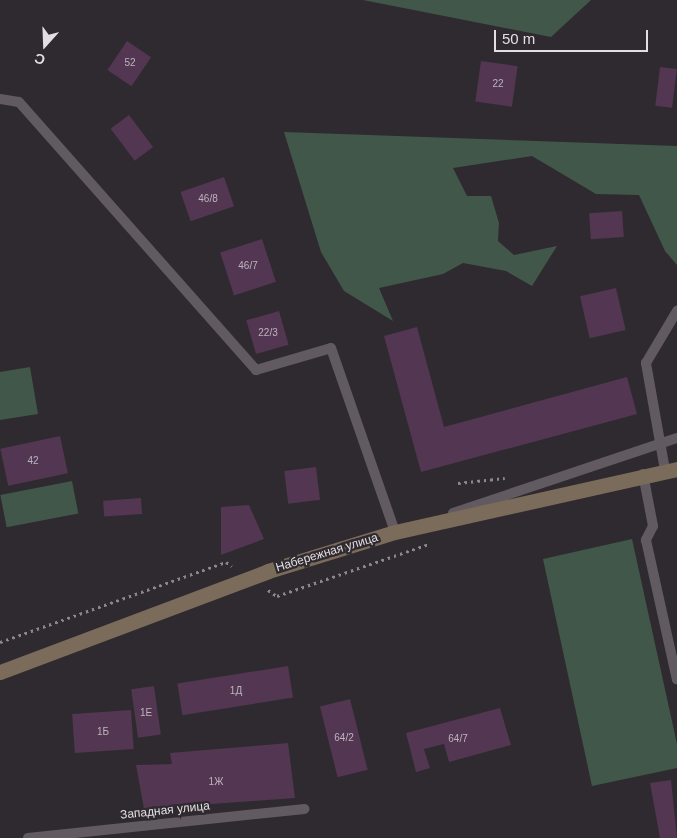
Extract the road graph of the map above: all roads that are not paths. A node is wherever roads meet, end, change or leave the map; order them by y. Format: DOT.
graph roads {
  1 [pos="0,99"];
  2 [pos="677,311"];
  3 [pos="677,438"];
  4 [pos="661,443"];
  5 [pos="671,470"];
  6 [pos="643,474"];
  7 [pos="395,532"];
  8 [pos="0,672"];
  9 [pos="677,680"];
  10 [pos="304,809"];
  11 [pos="28,838"];
  1 -- 7 [label="lane"];
  2 -- 4 [label="lane"];
  3 -- 4 [label="lane"];
  4 -- 5 [label="lane"];
  4 -- 7 [label="lane"];
  5 -- 6 [label="main road, Набережная улица"];
  6 -- 7 [label="main road, Набережная улица"];
  6 -- 9 [label="lane"];
  7 -- 8 [label="main road, Набережная улица"];
  10 -- 11 [label="lane, Западная улица"];
}
